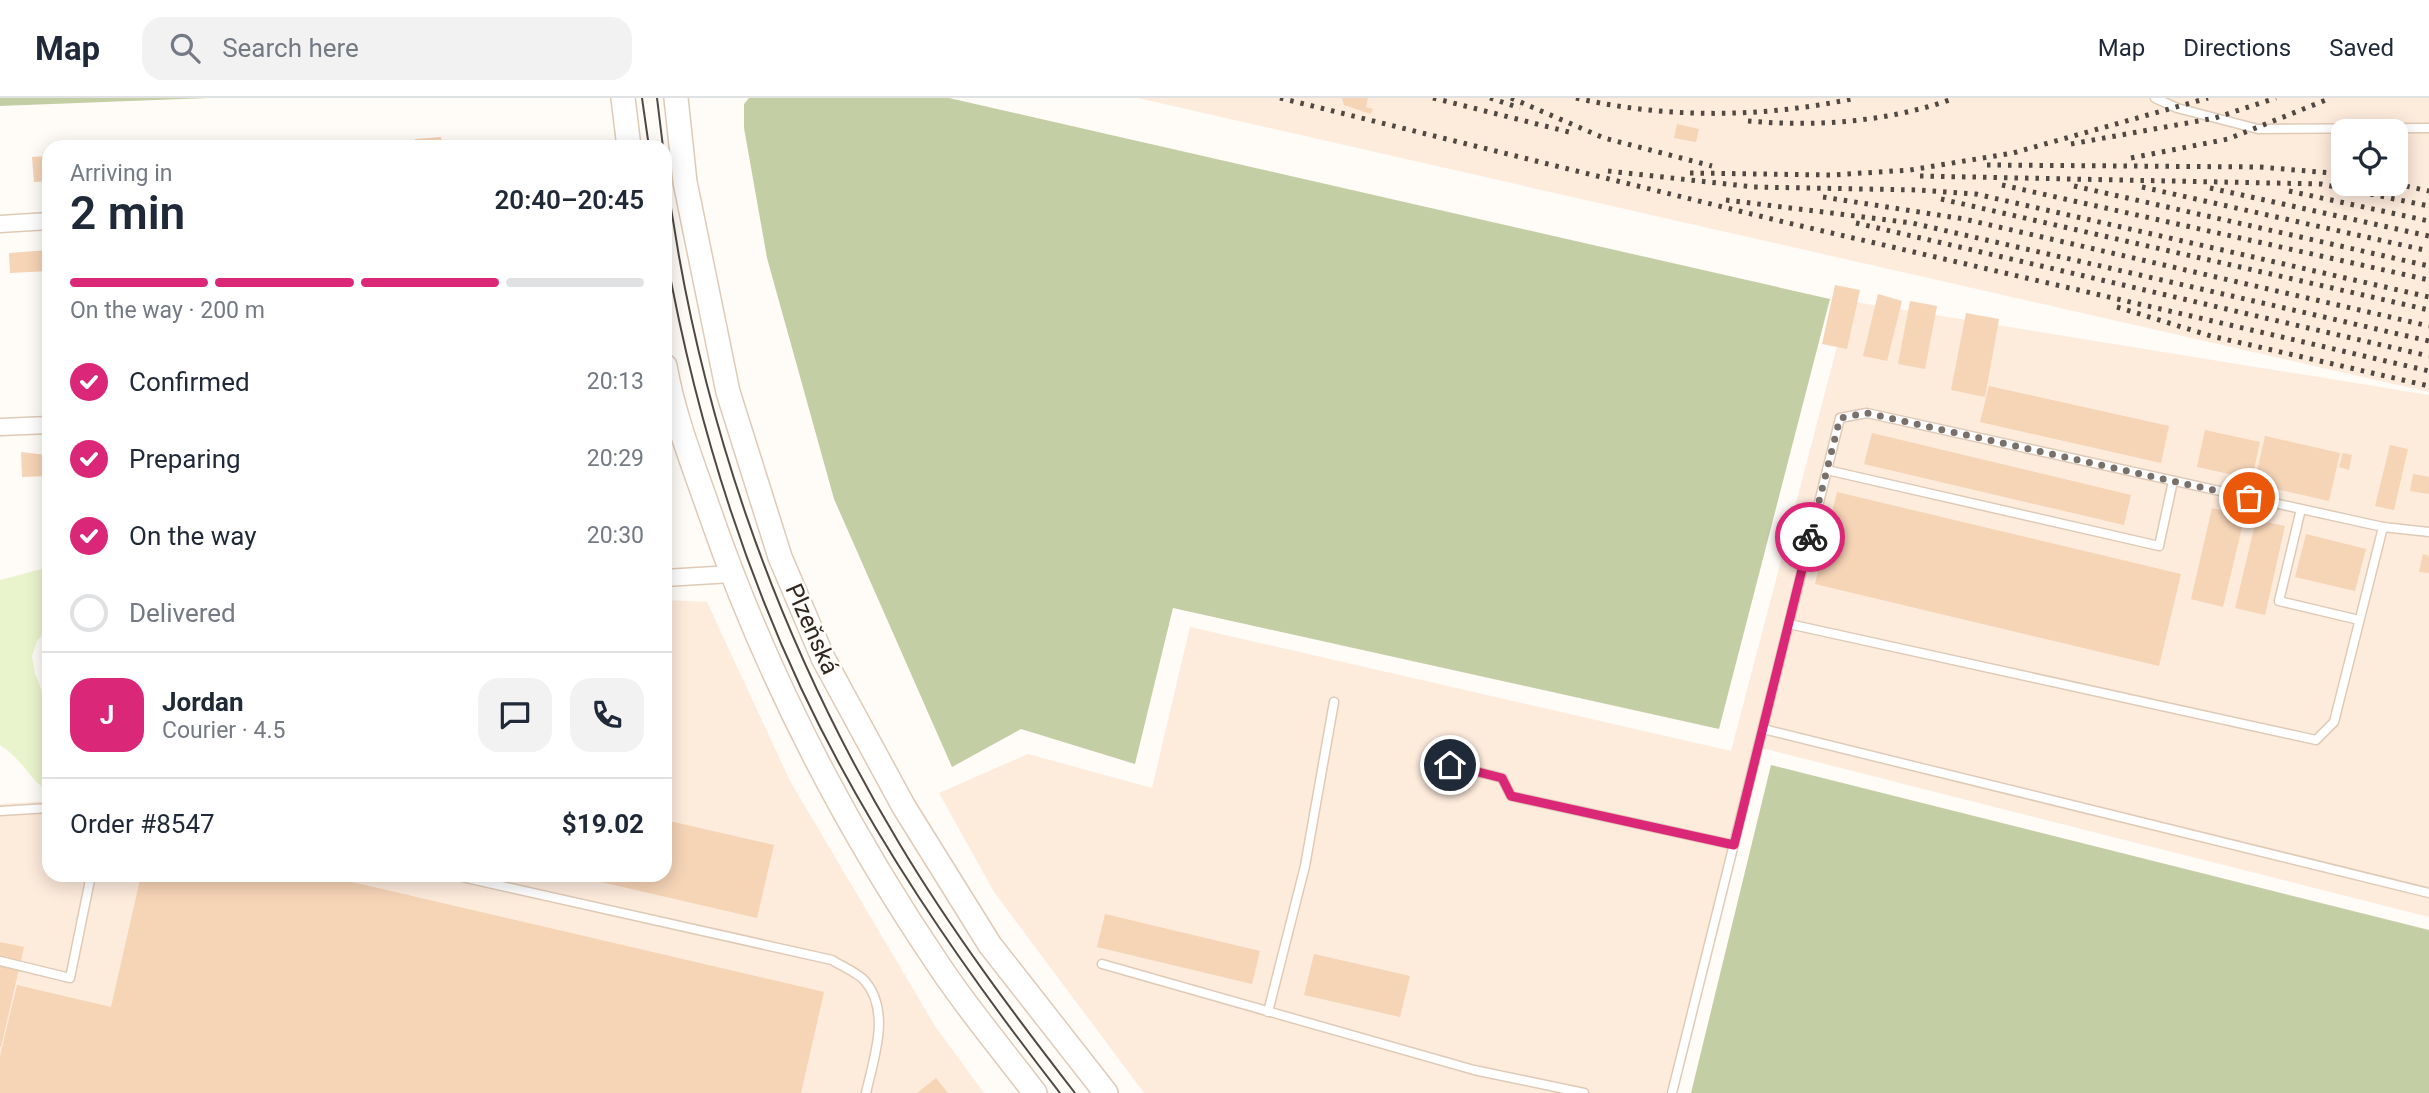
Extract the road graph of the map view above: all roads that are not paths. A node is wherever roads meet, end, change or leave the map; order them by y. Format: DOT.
graph roads {
  1 [pos="623,98"];
  2 [pos="676,98"];
  3 [pos="2155,98"];
  4 [pos="2429,128"];
  5 [pos="628,140"];
  6 [pos="42,222"];
  7 [pos="0,224"];
  8 [pos="672,405"];
  9 [pos="42,425"];
  10 [pos="0,427"];
  11 [pos="1827,470"];
  12 [pos="2173,481"];
  13 [pos="2301,509"];
  14 [pos="2383,527"];
  15 [pos="2429,533"];
  16 [pos="731,574"];
  17 [pos="672,578"];
  18 [pos="2359,620"];
  19 [pos="1789,624"];
  20 [pos="1334,702"];
  21 [pos="1763,729"];
  22 [pos="1450,765"];
  23 [pos="42,808"];
  24 [pos="0,811"];
  25 [pos="1734,845"];
  26 [pos="89,882"];
  27 [pos="484,882"];
  28 [pos="2429,893"];
  29 [pos="0,961"];
  30 [pos="1102,964"];
  31 [pos="1268,1012"];
  32 [pos="866,1093"];
  33 [pos="1035,1093"];
  34 [pos="1105,1093"];
  35 [pos="1584,1093"];
  36 [pos="1672,1093"];
  1 -- 5 [label="main road"];
  2 -- 34 [label="main road, Plzeňská"];
  3 -- 4 [label="lane"];
  6 -- 7 [label="street"];
  8 -- 16 [label="main road"];
  9 -- 10 [label="street"];
  11 -- 12 [label="lane"];
  11 -- 12 [label="lane"];
  11 -- 19 [label="lane"];
  12 -- 13 [label="lane"];
  13 -- 14 [label="lane"];
  13 -- 18 [label="lane"];
  14 -- 15 [label="lane"];
  14 -- 18 [label="lane"];
  16 -- 17 [label="street"];
  16 -- 33 [label="main road"];
  18 -- 19 [label="lane"];
  19 -- 21 [label="lane"];
  20 -- 31 [label="lane"];
  21 -- 25 [label="lane"];
  21 -- 28 [label="lane"];
  22 -- 25 [label="lane"];
  23 -- 24 [label="lane"];
  25 -- 36 [label="lane"];
  26 -- 29 [label="lane"];
  27 -- 32 [label="lane"];
  30 -- 31 [label="lane"];
  31 -- 35 [label="lane"];
}
